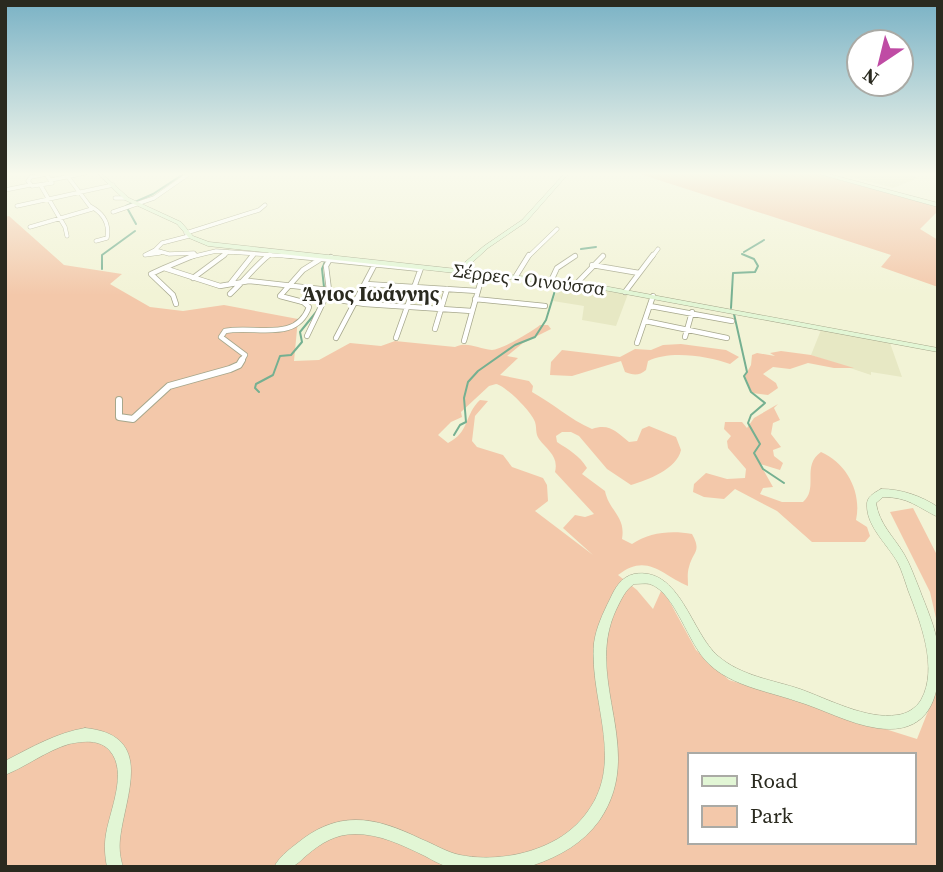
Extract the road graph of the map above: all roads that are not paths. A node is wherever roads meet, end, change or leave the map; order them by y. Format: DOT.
graph roads {
  1 [pos="58,214"];
  2 [pos="74,214"];
  3 [pos="102,214"];
  4 [pos="154,214"];
  5 [pos="251,214"];
  6 [pos="530,214"];
  7 [pos="61,219"];
  8 [pos="30,227"];
  9 [pos="557,229"];
  10 [pos="188,234"];
  11 [pos="67,236"];
  12 [pos="96,241"];
  13 [pos="226,248"];
  14 [pos="658,249"];
  15 [pos="270,254"];
  16 [pos="253,255"];
  17 [pos="575,256"];
  18 [pos="603,256"];
  19 [pos="330,258"];
  20 [pos="322,259"];
  21 [pos="375,264"];
  22 [pos="592,265"];
  23 [pos="421,268"];
  24 [pos="165,269"];
  25 [pos="460,270"];
  26 [pos="483,273"];
  27 [pos="639,274"];
  28 [pos="516,276"];
  29 [pos="193,278"];
  30 [pos="551,281"];
  31 [pos="243,282"];
  32 [pos="230,284"];
  33 [pos="366,284"];
  34 [pos="576,284"];
  35 [pos="287,287"];
  36 [pos="414,287"];
  37 [pos="486,288"];
  38 [pos="447,289"];
  39 [pos="478,289"];
  40 [pos="329,290"];
  41 [pos="625,292"];
  42 [pos="230,294"];
  43 [pos="653,296"];
  44 [pos="325,298"];
  45 [pos="475,299"];
  46 [pos="694,303"];
  47 [pos="176,304"];
  48 [pos="355,304"];
  49 [pos="545,306"];
  50 [pos="650,306"];
  51 [pos="407,307"];
  52 [pos="441,309"];
  53 [pos="472,311"];
  54 [pos="691,313"];
  55 [pos="645,321"];
  56 [pos="732,321"];
  57 [pos="435,329"];
  58 [pos="687,330"];
  59 [pos="307,336"];
  60 [pos="685,337"];
  61 [pos="336,338"];
  62 [pos="396,338"];
  63 [pos="726,338"];
  64 [pos="464,341"];
  65 [pos="637,343"];
  66 [pos="938,350"];
  67 [pos="119,400"];
  68 [pos="938,513"];
  69 [pos="5,768"];
  70 [pos="115,867"];
  71 [pos="282,867"];
  1 -- 7 [label="street"];
  2 -- 7 [label="street"];
  3 -- 12 [label="street"];
  4 -- 10 [label="street, Σέρρες - Οινούσσα"];
  5 -- 10 [label="street"];
  6 -- 25 [label="street"];
  7 -- 8 [label="street"];
  7 -- 11 [label="street"];
  9 -- 28 [label="street"];
  10 -- 13 [label="street, Σέρρες - Οινούσσα"];
  10 -- 13 [label="street"];
  13 -- 16 [label="street"];
  13 -- 19 [label="street, Σέρρες - Οινούσσα"];
  13 -- 24 [label="street"];
  13 -- 29 [label="street"];
  14 -- 27 [label="street"];
  15 -- 16 [label="street"];
  15 -- 20 [label="street"];
  15 -- 31 [label="street"];
  16 -- 32 [label="street"];
  17 -- 30 [label="street"];
  18 -- 22 [label="street"];
  19 -- 20 [label="street"];
  19 -- 21 [label="street"];
  19 -- 23 [label="street, Σέρρες - Οινούσσα"];
  19 -- 40 [label="street"];
  20 -- 35 [label="street"];
  21 -- 23 [label="street"];
  21 -- 33 [label="street"];
  22 -- 27 [label="street"];
  22 -- 34 [label="street"];
  23 -- 25 [label="street, Σέρρες - Οινούσσα"];
  23 -- 36 [label="street"];
  24 -- 29 [label="street"];
  24 -- 47 [label="street"];
  25 -- 26 [label="street, Σέρρες - Οινούσσα"];
  26 -- 28 [label="street, Σέρρες - Οινούσσα"];
  26 -- 39 [label="street"];
  27 -- 41 [label="street"];
  28 -- 30 [label="street, Σέρρες - Οινούσσα"];
  29 -- 32 [label="street"];
  30 -- 34 [label="street, Σέρρες - Οινούσσα"];
  31 -- 32 [label="street"];
  31 -- 35 [label="street"];
  31 -- 42 [label="street"];
  33 -- 36 [label="street"];
  33 -- 48 [label="street"];
  34 -- 41 [label="street, Σέρρες - Οινούσσα"];
  35 -- 40 [label="street"];
  35 -- 67 [label="street"];
  36 -- 38 [label="street"];
  36 -- 51 [label="street"];
  37 -- 39 [label="street"];
  38 -- 39 [label="street"];
  38 -- 52 [label="street"];
  39 -- 45 [label="street"];
  40 -- 44 [label="street"];
  41 -- 43 [label="street, Σέρρες - Οινούσσα"];
  43 -- 46 [label="street, Σέρρες - Οινούσσα"];
  43 -- 50 [label="street"];
  44 -- 48 [label="street"];
  44 -- 59 [label="street"];
  45 -- 49 [label="street"];
  45 -- 53 [label="street"];
  46 -- 54 [label="street"];
  46 -- 66 [label="street, Σέρρες - Οινούσσα"];
  48 -- 51 [label="street"];
  48 -- 61 [label="street"];
  50 -- 54 [label="street"];
  50 -- 55 [label="street"];
  51 -- 52 [label="street"];
  51 -- 62 [label="street"];
  52 -- 53 [label="street"];
  52 -- 57 [label="street"];
  53 -- 64 [label="street"];
  54 -- 56 [label="street"];
  54 -- 58 [label="street"];
  55 -- 58 [label="street"];
  55 -- 65 [label="street"];
  58 -- 60 [label="street"];
  58 -- 63 [label="street"];
  68 -- 71 [label="street"];
  69 -- 70 [label="street"];
}
